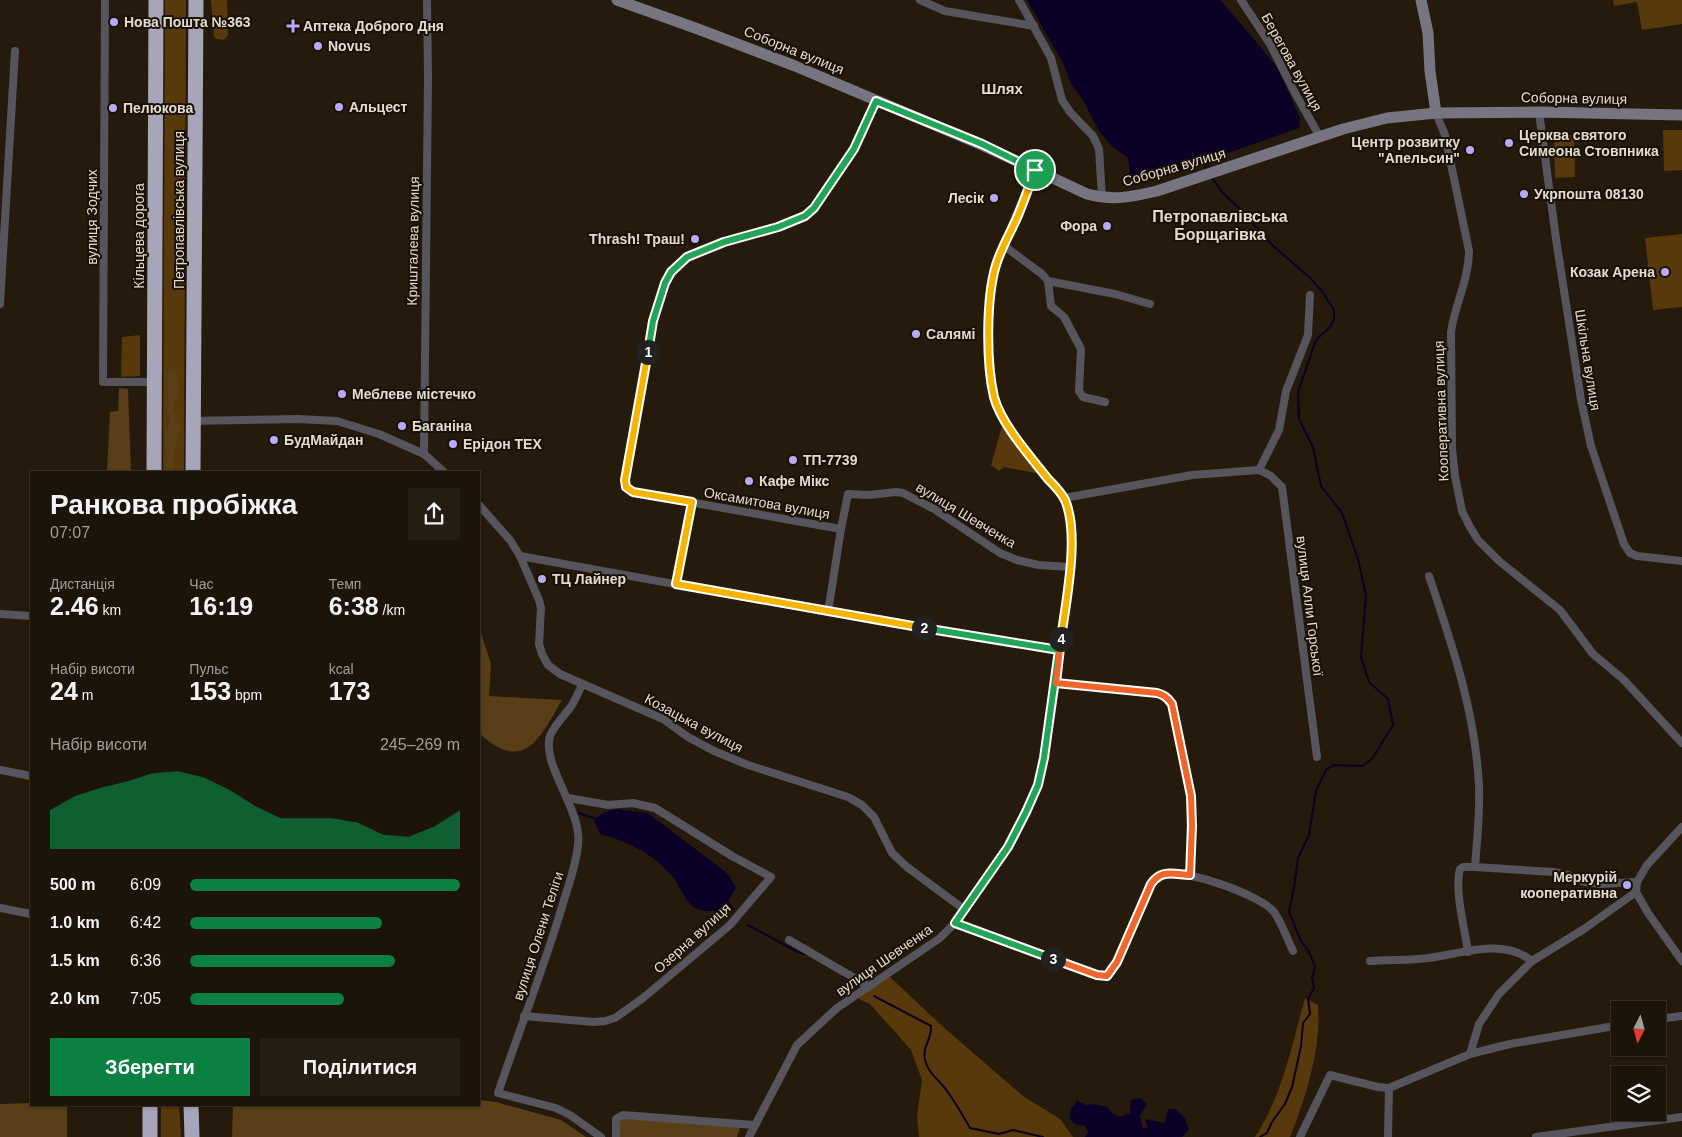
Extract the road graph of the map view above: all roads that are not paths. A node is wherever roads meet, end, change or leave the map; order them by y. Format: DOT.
graph roads {
  1 [pos="105,0"];
  2 [pos="156,0"];
  3 [pos="196,0"];
  4 [pos="427,0"];
  5 [pos="617,0"];
  6 [pos="920,0"];
  7 [pos="1019,0"];
  8 [pos="1241,0"];
  9 [pos="1421,0"];
  10 [pos="1034,26"];
  11 [pos="15,50"];
  12 [pos="876,101"];
  13 [pos="1539,112"];
  14 [pos="1436,113"];
  15 [pos="1682,115"];
  16 [pos="1320,137"];
  17 [pos="0,148"];
  18 [pos="9,148"];
  19 [pos="1035,170"];
  20 [pos="1102,198"];
  21 [pos="1003,245"];
  22 [pos="1048,282"];
  23 [pos="1310,295"];
  24 [pos="0,304"];
  25 [pos="1150,304"];
  26 [pos="155,382"];
  27 [pos="1105,402"];
  28 [pos="194,421"];
  29 [pos="424,454"];
  30 [pos="1259,470"];
  31 [pos="154,471"];
  32 [pos="193,471"];
  33 [pos="443,471"];
  34 [pos="1064,498"];
  35 [pos="692,502"];
  36 [pos="480,506"];
  37 [pos="841,529"];
  38 [pos="520,556"];
  39 [pos="1682,561"];
  40 [pos="1070,567"];
  41 [pos="1429,576"];
  42 [pos="676,584"];
  43 [pos="828,612"];
  44 [pos="0,614"];
  45 [pos="30,616"];
  46 [pos="1059,650"];
  47 [pos="1056,683"];
  48 [pos="582,685"];
  49 [pos="1682,743"];
  50 [pos="1317,756"];
  51 [pos="0,770"];
  52 [pos="30,776"];
  53 [pos="568,798"];
  54 [pos="1682,827"];
  55 [pos="1475,867"];
  56 [pos="1190,875"];
  57 [pos="1637,882"];
  58 [pos="1636,892"];
  59 [pos="0,908"];
  60 [pos="965,910"];
  61 [pos="30,914"];
  62 [pos="955,923"];
  63 [pos="790,940"];
  64 [pos="1293,951"];
  65 [pos="1468,952"];
  66 [pos="1532,960"];
  67 [pos="1370,961"];
  68 [pos="1682,961"];
  69 [pos="868,986"];
  70 [pos="524,1016"];
  71 [pos="1682,1016"];
  72 [pos="1666,1018"];
  73 [pos="1611,1027"];
  74 [pos="1470,1054"];
  75 [pos="1389,1088"];
  76 [pos="150,1106"];
  77 [pos="191,1106"];
  78 [pos="1682,1117"];
  79 [pos="754,1125"];
  80 [pos="150,1137"];
  81 [pos="192,1137"];
  82 [pos="601,1137"];
  83 [pos="616,1137"];
  84 [pos="748,1137"];
  85 [pos="1300,1137"];
  86 [pos="1388,1137"];
  87 [pos="1536,1137"];
  1 -- 26 [label="street, вулиця Зодчих"];
  2 -- 26 [label="highway, Кільцева дорога"];
  3 -- 28 [label="highway, Петропавлівська вулиця"];
  4 -- 29 [label="street, Кришталева вулиця"];
  5 -- 12 [label="main road, Соборна вулиця"];
  6 -- 10 [label="street"];
  7 -- 10 [label="street"];
  8 -- 16 [label="street, Берегова вулиця"];
  9 -- 14 [label="main road"];
  10 -- 20 [label="street"];
  11 -- 18 [label="street"];
  12 -- 19 [label="main road, Соборна вулиця"];
  12 -- 35 [label="street, Оксамитова вулиця"];
  13 -- 14 [label="main road, Соборна вулиця"];
  13 -- 15 [label="main road, Соборна вулиця"];
  13 -- 39 [label="street, Шкільна вулиця"];
  14 -- 16 [label="main road, Соборна вулиця"];
  14 -- 49 [label="street, Кооперативна вулиця"];
  16 -- 20 [label="main road, Соборна вулиця"];
  17 -- 18 [label="street"];
  18 -- 24 [label="street"];
  19 -- 20 [label="main road, Соборна вулиця"];
  19 -- 21 [label="street, вулиця Шевченка"];
  21 -- 22 [label="street"];
  21 -- 34 [label="street, вулиця Шевченка"];
  22 -- 25 [label="street"];
  22 -- 27 [label="street"];
  23 -- 30 [label="street"];
  26 -- 31 [label="highway, Кільцева дорога"];
  28 -- 29 [label="street"];
  28 -- 32 [label="highway, Петропавлівська вулиця"];
  29 -- 33 [label="street"];
  30 -- 34 [label="street"];
  30 -- 50 [label="street, вулиця Алли Горської"];
  34 -- 40 [label="street, вулиця Шевченка"];
  35 -- 37 [label="street, Оксамитова вулиця"];
  35 -- 42 [label="street"];
  36 -- 38 [label="street, Козацька вулиця"];
  37 -- 40 [label="street, вулиця Шевченка"];
  37 -- 43 [label="street, вулиця Шевченка"];
  38 -- 42 [label="street"];
  38 -- 48 [label="street, Козацька вулиця"];
  40 -- 46 [label="street, вулиця Шевченка"];
  41 -- 55 [label="street"];
  42 -- 43 [label="street"];
  43 -- 46 [label="street"];
  44 -- 45 [label="street"];
  46 -- 47 [label="street, вулиця Шевченка"];
  47 -- 56 [label="street"];
  47 -- 60 [label="street, вулиця Шевченка"];
  48 -- 53 [label="street, вулиця Олени Теліги"];
  48 -- 60 [label="street, Козацька вулиця"];
  51 -- 52 [label="street"];
  53 -- 70 [label="street, вулиця Олени Теліги"];
  53 -- 70 [label="street, Озерна вулиця"];
  54 -- 57 [label="street"];
  55 -- 57 [label="street"];
  55 -- 65 [label="street"];
  56 -- 62 [label="street"];
  56 -- 64 [label="street"];
  57 -- 58 [label="street"];
  58 -- 66 [label="street"];
  58 -- 68 [label="street"];
  59 -- 61 [label="street"];
  60 -- 62 [label="street, вулиця Шевченка"];
  62 -- 69 [label="street, вулиця Шевченка"];
  63 -- 69 [label="street"];
  65 -- 66 [label="street"];
  65 -- 67 [label="street"];
  66 -- 74 [label="street"];
  69 -- 79 [label="street, вулиця Шевченка"];
  70 -- 82 [label="street, вулиця Олени Теліги"];
  71 -- 72 [label="street"];
  73 -- 74 [label="street"];
  74 -- 75 [label="street"];
  75 -- 85 [label="street"];
  75 -- 86 [label="street"];
  76 -- 80 [label="highway"];
  77 -- 81 [label="highway"];
  78 -- 87 [label="street"];
  79 -- 83 [label="street"];
  79 -- 84 [label="street, вулиця Шевченка"];
}
